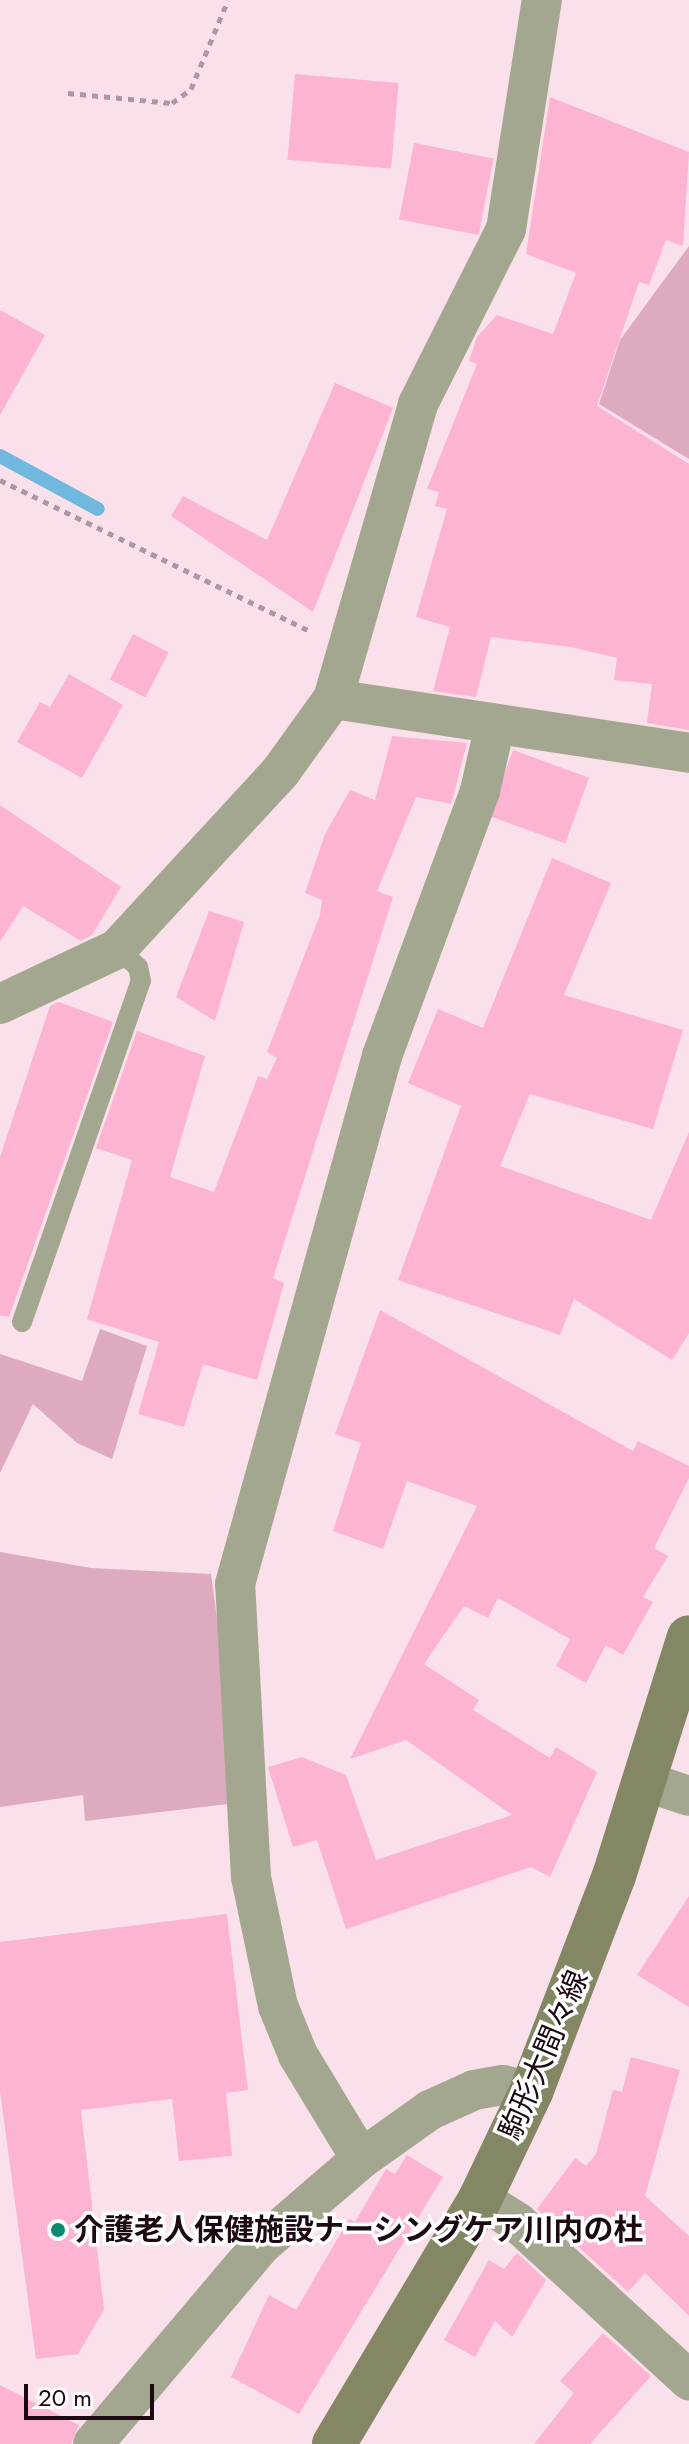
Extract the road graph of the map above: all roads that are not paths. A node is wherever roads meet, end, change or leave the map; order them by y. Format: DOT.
graph roads {
  1 [pos="542,0"];
  2 [pos="333,699"];
  3 [pos="495,725"];
  4 [pos="689,753"];
  5 [pos="117,949"];
  6 [pos="0,1004"];
  7 [pos="22,1322"];
  8 [pos="689,1637"];
  9 [pos="644,1781"];
  10 [pos="689,1796"];
  11 [pos="531,2092"];
  12 [pos="361,2159"];
  13 [pos="480,2199"];
  14 [pos="689,2380"];
  15 [pos="93,2444"];
  16 [pos="334,2444"];
  1 -- 2 [label="street"];
  2 -- 3 [label="street"];
  2 -- 5 [label="street"];
  3 -- 4 [label="street"];
  3 -- 12 [label="street"];
  5 -- 6 [label="street"];
  5 -- 7 [label="lane"];
  8 -- 9 [label="main road, 駒形大間々線"];
  9 -- 10 [label="street"];
  9 -- 11 [label="main road, 駒形大間々線"];
  11 -- 12 [label="street"];
  11 -- 13 [label="main road, 駒形大間々線"];
  12 -- 15 [label="street"];
  13 -- 14 [label="street"];
  13 -- 16 [label="main road, 駒形大間々線"];
}
